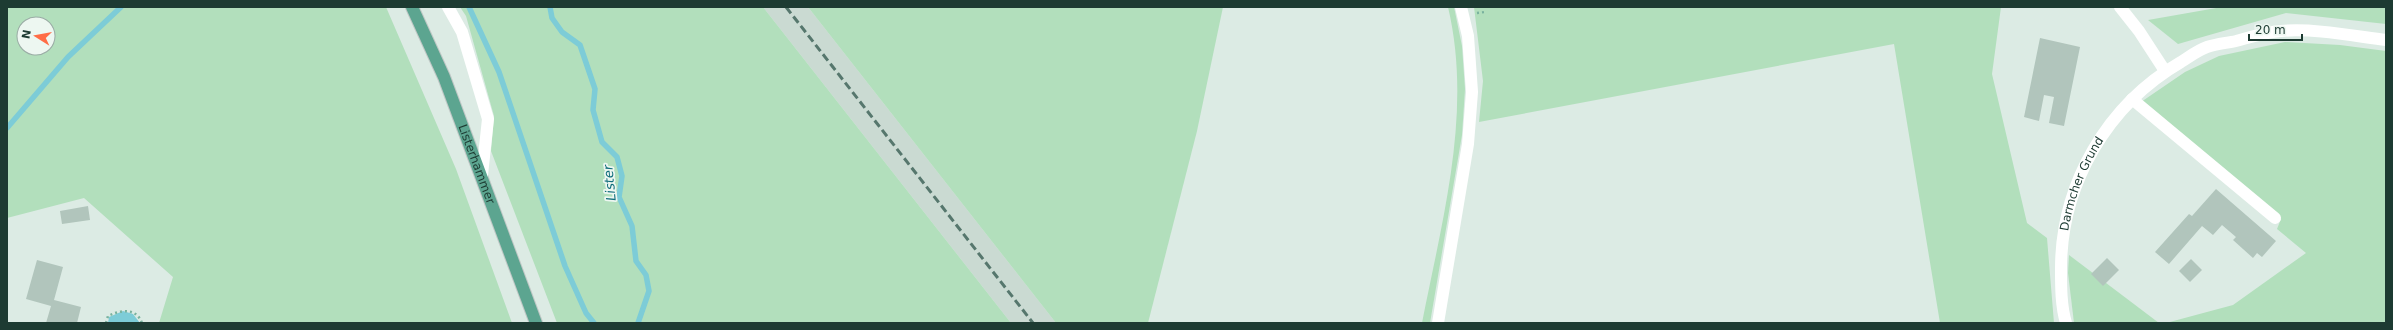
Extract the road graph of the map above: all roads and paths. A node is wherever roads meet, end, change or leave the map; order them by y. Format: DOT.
graph roads {
  1 [pos="412,7"];
  2 [pos="448,7"];
  3 [pos="1461,7"];
  4 [pos="2125,8"];
  5 [pos="2386,40"];
  6 [pos="2165,72"];
  7 [pos="2132,99"];
  8 [pos="482,175"];
  9 [pos="2275,218"];
  10 [pos="106,323"];
  11 [pos="142,323"];
  12 [pos="536,323"];
  13 [pos="1438,323"];
  14 [pos="2066,323"];
  1 -- 8 [label="main road, Listerhammer"];
  2 -- 8 [label="street"];
  3 -- 13 [label="street"];
  4 -- 6 [label="street"];
  5 -- 6 [label="street, Darmcher Grund"];
  6 -- 7 [label="street, Darmcher Grund"];
  7 -- 9 [label="street"];
  7 -- 14 [label="street, Darmcher Grund"];
  8 -- 12 [label="main road, Listerhammer"];
  10 -- 11 [label="path"];
}
